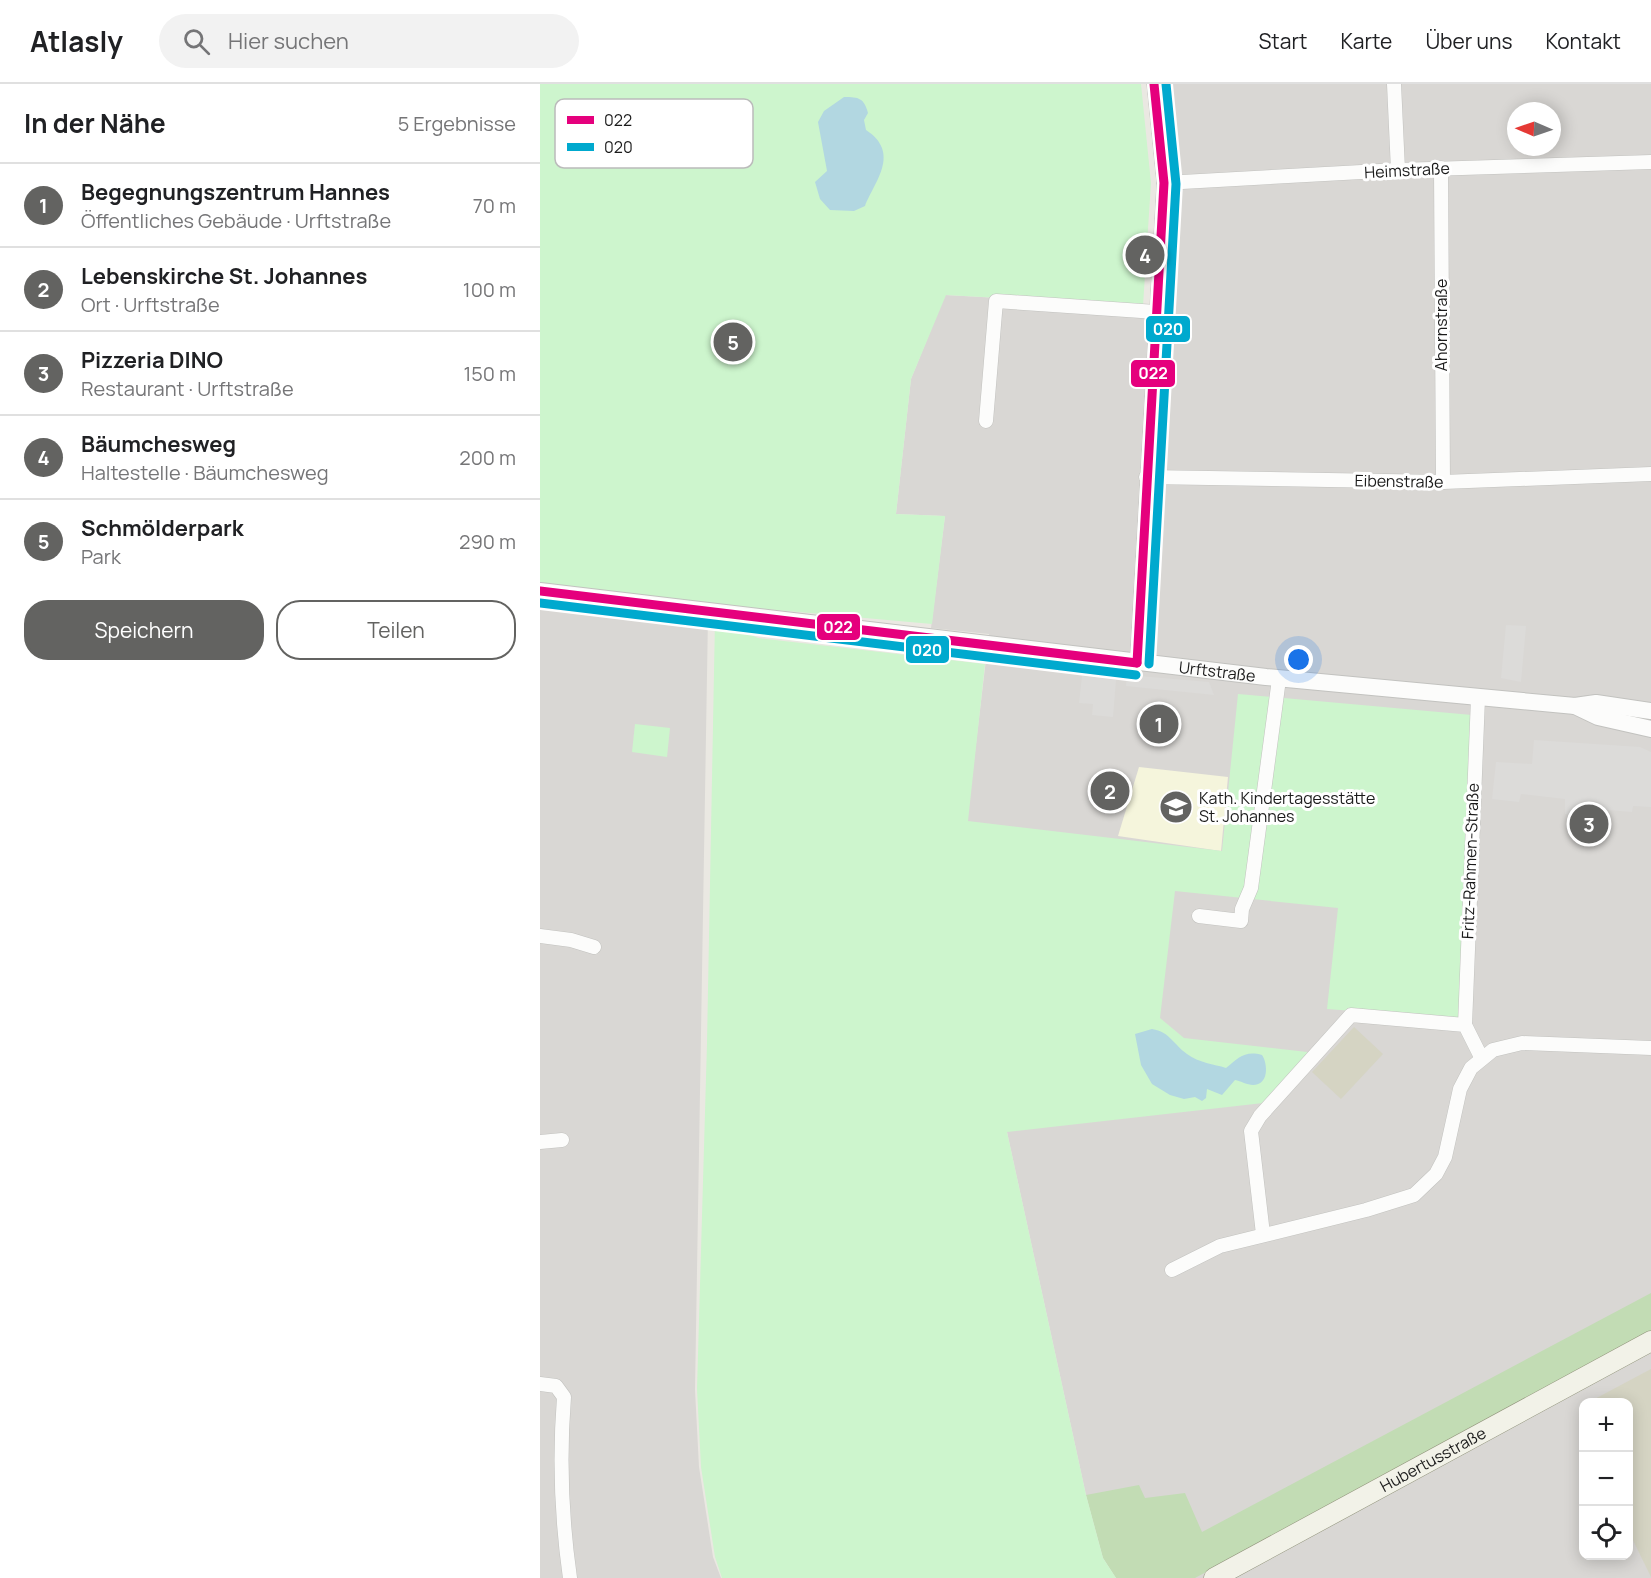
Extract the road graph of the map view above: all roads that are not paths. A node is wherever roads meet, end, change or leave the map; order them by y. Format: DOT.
graph roads {
  1 [pos="1154,84"];
  2 [pos="1394,84"];
  3 [pos="1651,162"];
  4 [pos="1441,168"];
  5 [pos="1398,170"];
  6 [pos="1164,183"];
  7 [pos="1156,312"];
  8 [pos="986,421"];
  9 [pos="1651,474"];
  10 [pos="1146,477"];
  11 [pos="1443,482"];
  12 [pos="540,591"];
  13 [pos="1137,663"];
  14 [pos="1280,679"];
  15 [pos="1478,698"];
  16 [pos="1575,706"];
  17 [pos="1651,711"];
  18 [pos="1651,729"];
  19 [pos="1199,916"];
  20 [pos="540,936"];
  21 [pos="594,947"];
  22 [pos="1465,1025"];
  23 [pos="1651,1048"];
  24 [pos="1481,1057"];
  25 [pos="562,1140"];
  26 [pos="540,1142"];
  27 [pos="1263,1234"];
  28 [pos="1172,1270"];
  29 [pos="1651,1341"];
  30 [pos="540,1384"];
  31 [pos="1234,1573"];
  32 [pos="570,1578"];
  33 [pos="1214,1578"];
  1 -- 6 [label="street"];
  2 -- 5 [label="street"];
  3 -- 4 [label="street, Heimstraße"];
  4 -- 5 [label="street, Heimstraße"];
  4 -- 11 [label="street, Ahornstraße"];
  5 -- 6 [label="street, Heimstraße"];
  6 -- 7 [label="street"];
  7 -- 8 [label="street"];
  7 -- 10 [label="street"];
  9 -- 11 [label="street, Eibenstraße"];
  10 -- 11 [label="street, Eibenstraße"];
  10 -- 13 [label="street"];
  12 -- 13 [label="street, Urftstraße"];
  13 -- 14 [label="street, Urftstraße"];
  14 -- 15 [label="street, Urftstraße"];
  14 -- 19 [label="street"];
  15 -- 16 [label="street, Urftstraße"];
  15 -- 22 [label="street, Fritz-Rahmen-Straße"];
  16 -- 17 [label="street, Urftstraße"];
  16 -- 18 [label="street, Urftstraße"];
  20 -- 21 [label="street"];
  22 -- 24 [label="street, Fritz-Rahmen-Straße"];
  22 -- 27 [label="street"];
  23 -- 24 [label="street"];
  24 -- 27 [label="street"];
  25 -- 26 [label="street"];
  27 -- 28 [label="street"];
  29 -- 31 [label="main road, Hubertusstraße"];
  30 -- 32 [label="street"];
  31 -- 33 [label="main road, Hubertusstraße"];
}
